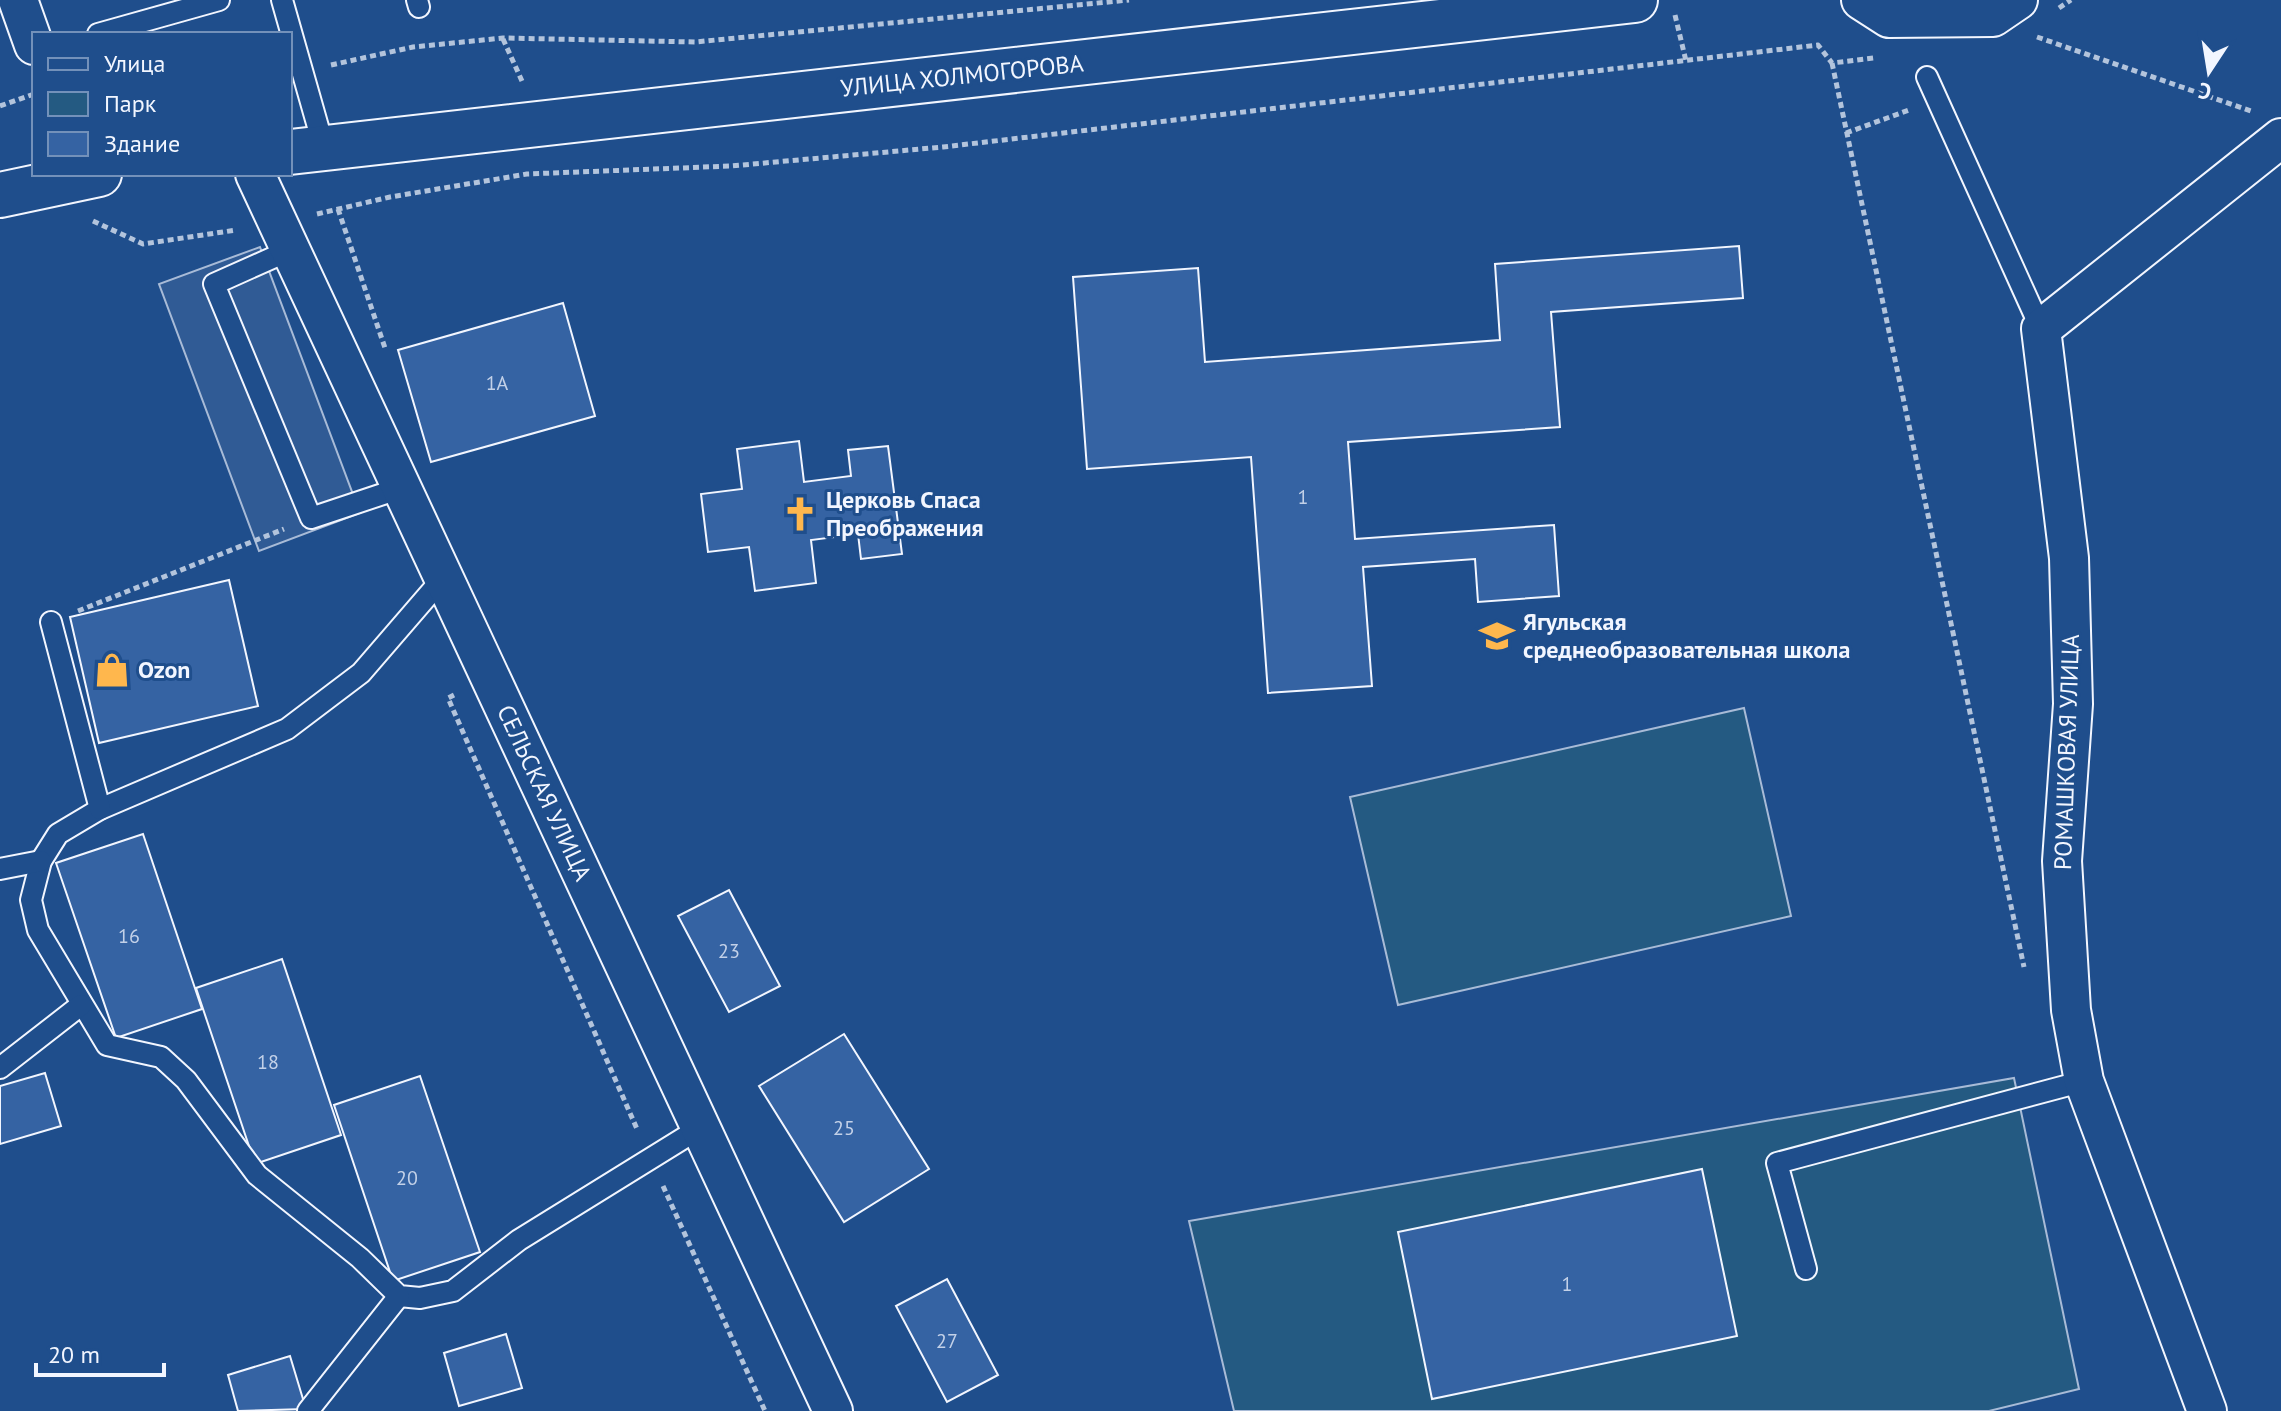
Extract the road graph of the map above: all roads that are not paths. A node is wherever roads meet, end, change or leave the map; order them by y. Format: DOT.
graph roads {
  1 [pos="18,0"];
  2 [pos="219,0"];
  3 [pos="282,0"];
  4 [pos="1635,0"];
  5 [pos="1861,0"];
  6 [pos="2032,8"];
  7 [pos="105,32"];
  8 [pos="291,32"];
  9 [pos="292,36"];
  10 [pos="32,39"];
  11 [pos="1927,77"];
  12 [pos="2274,127"];
  13 [pos="307,150"];
  14 [pos="256,176"];
  15 [pos="85,185"];
  16 [pos="0,195"];
  17 [pos="284,237"];
  18 [pos="2041,329"];
  19 [pos="401,488"];
  20 [pos="443,578"];
  21 [pos="51,622"];
  22 [pos="100,809"];
  23 [pos="41,861"];
  24 [pos="0,869"];
  25 [pos="81,1005"];
  26 [pos="0,1068"];
  27 [pos="2084,1081"];
  28 [pos="700,1128"];
  29 [pos="1806,1269"];
  30 [pos="399,1296"];
  31 [pos="308,1411"];
  32 [pos="833,1411"];
  33 [pos="2207,1411"];
  1 -- 10 [label="street"];
  2 -- 7 [label="lane"];
  3 -- 8 [label="lane"];
  4 -- 13 [label="street, УЛИЦА ХОЛМОГОРОВА"];
  5 -- 6 [label="street"];
  9 -- 13 [label="lane"];
  11 -- 18 [label="lane"];
  12 -- 18 [label="street"];
  14 -- 17 [label="street, СЕЛЬСКАЯ УЛИЦА"];
  15 -- 16 [label="street"];
  17 -- 19 [label="street, СЕЛЬСКАЯ УЛИЦА"];
  17 -- 19 [label="lane"];
  18 -- 27 [label="street, РОМАШКОВАЯ УЛИЦА"];
  19 -- 20 [label="street, СЕЛЬСКАЯ УЛИЦА"];
  20 -- 22 [label="lane"];
  20 -- 28 [label="street, СЕЛЬСКАЯ УЛИЦА"];
  21 -- 22 [label="lane"];
  22 -- 23 [label="lane"];
  23 -- 24 [label="lane"];
  23 -- 25 [label="lane"];
  25 -- 26 [label="lane"];
  25 -- 30 [label="lane"];
  27 -- 29 [label="lane"];
  27 -- 33 [label="street, РОМАШКОВАЯ УЛИЦА"];
  28 -- 30 [label="lane"];
  28 -- 32 [label="street, СЕЛЬСКАЯ УЛИЦА"];
  30 -- 31 [label="lane"];
}
